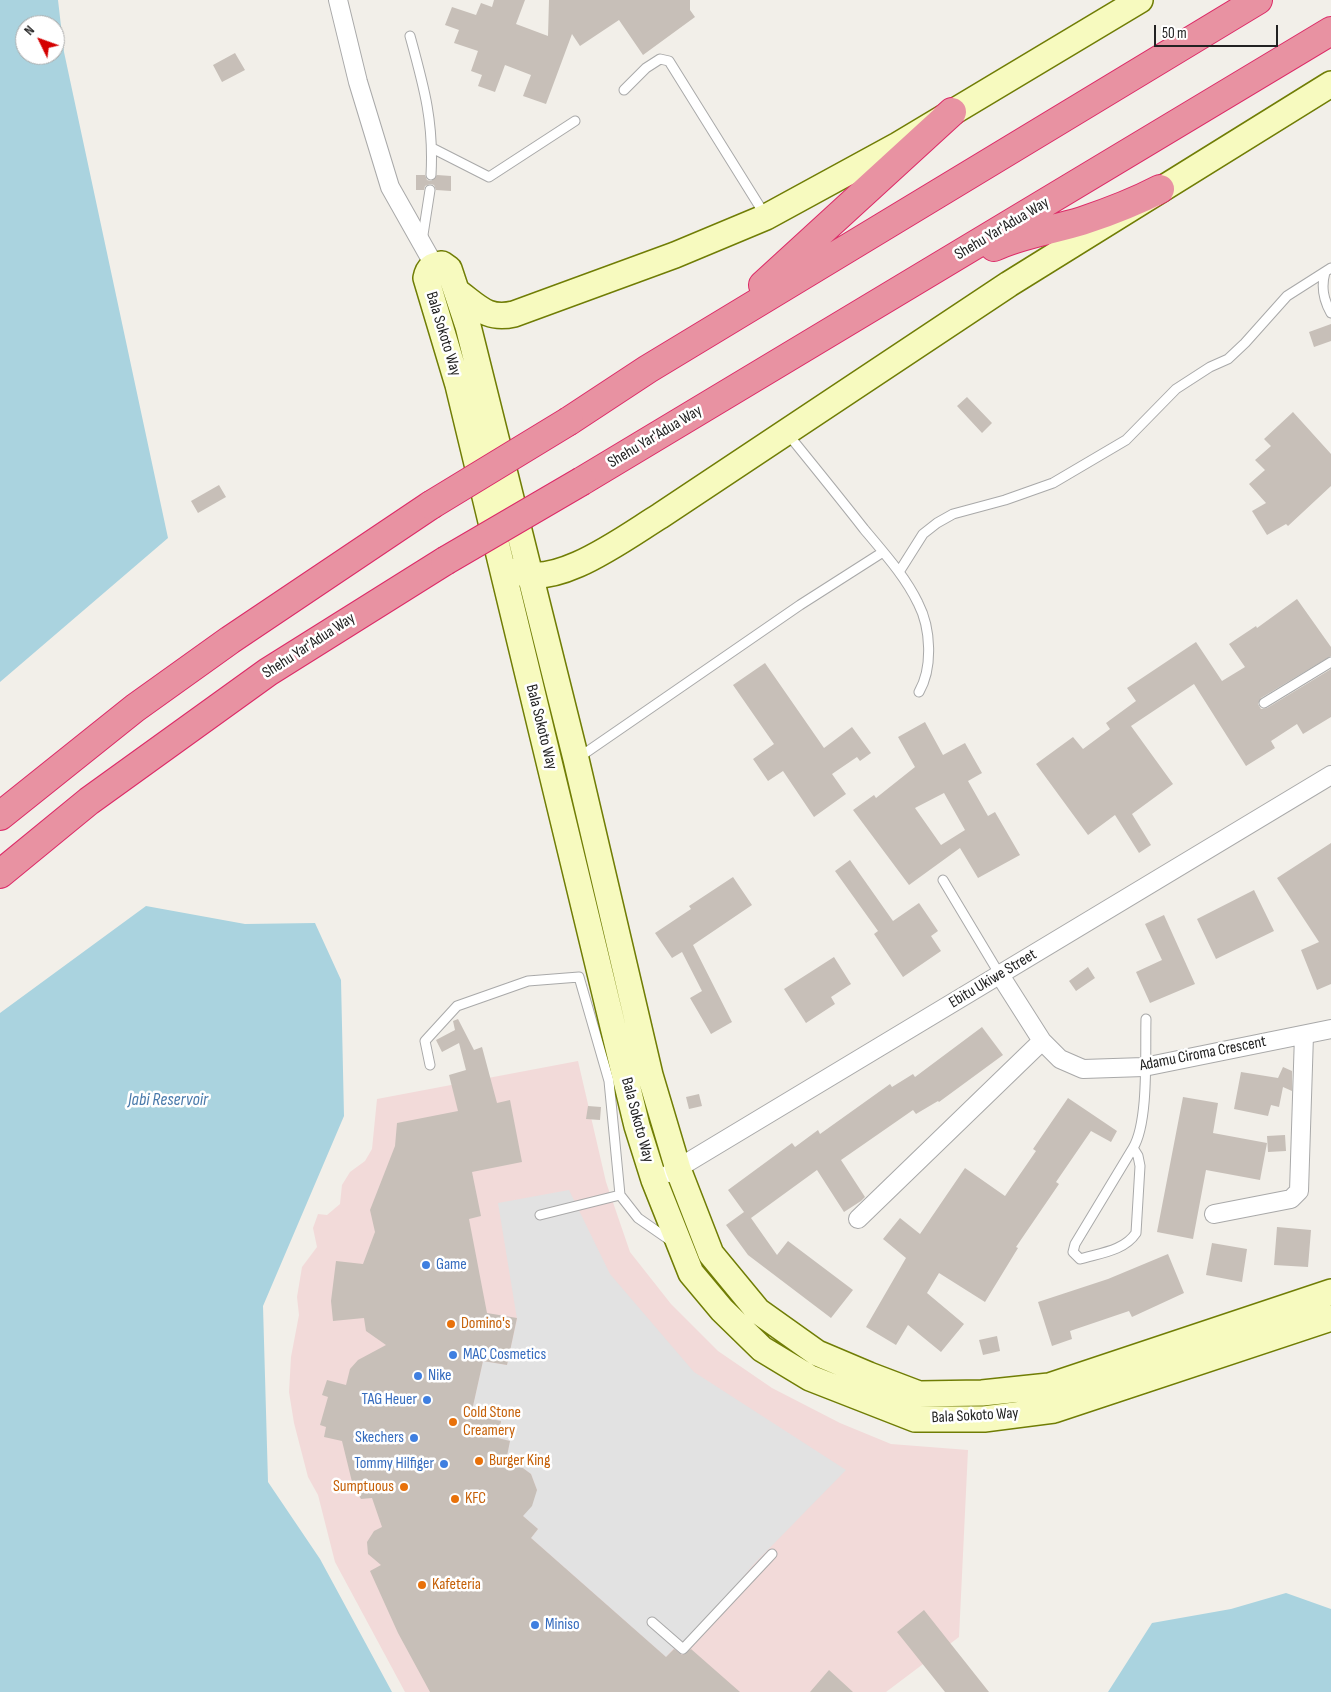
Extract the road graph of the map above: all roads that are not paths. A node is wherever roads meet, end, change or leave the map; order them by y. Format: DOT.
graph roads {
  1 [pos="338,0"];
  2 [pos="1140,0"];
  3 [pos="1258,0"];
  4 [pos="1331,31"];
  5 [pos="410,36"];
  6 [pos="1331,84"];
  7 [pos="624,90"];
  8 [pos="952,112"];
  9 [pos="575,121"];
  10 [pos="432,148"];
  11 [pos="431,175"];
  12 [pos="1160,189"];
  13 [pos="430,190"];
  14 [pos="766,217"];
  15 [pos="428,254"];
  16 [pos="1328,270"];
  17 [pos="459,293"];
  18 [pos="1331,312"];
  19 [pos="514,314"];
  20 [pos="846,323"];
  21 [pos="471,339"];
  22 [pos="648,369"];
  23 [pos="458,385"];
  24 [pos="786,432"];
  25 [pos="498,549"];
  26 [pos="883,552"];
  27 [pos="565,571"];
  28 [pos="899,572"];
  29 [pos="531,576"];
  30 [pos="538,610"];
  31 [pos="1331,662"];
  32 [pos="919,692"];
  33 [pos="1264,703"];
  34 [pos="576,759"];
  35 [pos="1331,775"];
  36 [pos="0,816"];
  37 [pos="0,874"];
  38 [pos="943,880"];
  39 [pos="589,973"];
  40 [pos="1000,975"];
  41 [pos="1146,1019"];
  42 [pos="1331,1029"];
  43 [pos="1304,1035"];
  44 [pos="1042,1041"];
  45 [pos="430,1065"];
  46 [pos="1144,1068"];
  47 [pos="1133,1148"];
  48 [pos="678,1169"];
  49 [pos="654,1180"];
  50 [pos="620,1195"];
  51 [pos="1214,1214"];
  52 [pos="540,1215"];
  53 [pos="858,1219"];
  54 [pos="681,1248"];
  55 [pos="1331,1292"];
  56 [pos="1331,1318"];
  57 [pos="772,1554"];
  58 [pos="652,1622"];
  1 -- 15 [label="street"];
  2 -- 8 [label="street"];
  3 -- 22 [label="highway"];
  4 -- 20 [label="highway, Shehu Yar'Adua Way"];
  5 -- 10 [label="lane"];
  6 -- 12 [label="street"];
  7 -- 14 [label="lane"];
  8 -- 14 [label="street"];
  8 -- 22 [label="highway"];
  9 -- 10 [label="lane"];
  10 -- 11 [label="lane"];
  12 -- 20 [label="highway"];
  12 -- 24 [label="street"];
  13 -- 15 [label="lane"];
  14 -- 19 [label="street"];
  15 -- 17 [label="street, Bala Sokoto Way"];
  15 -- 23 [label="street, Bala Sokoto Way"];
  16 -- 18 [label="lane"];
  16 -- 28 [label="lane"];
  17 -- 19 [label="street"];
  17 -- 21 [label="street, Bala Sokoto Way"];
  19 -- 21 [label="street"];
  20 -- 37 [label="highway, Shehu Yar'Adua Way, bridge"];
  21 -- 23 [label="street"];
  21 -- 29 [label="street, Bala Sokoto Way"];
  22 -- 36 [label="highway, bridge"];
  23 -- 25 [label="street, Bala Sokoto Way"];
  24 -- 26 [label="lane"];
  24 -- 27 [label="street"];
  25 -- 29 [label="street"];
  25 -- 39 [label="street, Bala Sokoto Way"];
  26 -- 28 [label="lane"];
  26 -- 34 [label="lane"];
  27 -- 29 [label="street"];
  27 -- 30 [label="street"];
  28 -- 32 [label="lane"];
  29 -- 30 [label="street, Bala Sokoto Way"];
  30 -- 34 [label="street, Bala Sokoto Way"];
  31 -- 33 [label="lane"];
  34 -- 48 [label="street, Bala Sokoto Way"];
  35 -- 40 [label="street, Ebitu Ukiwe Street"];
  38 -- 40 [label="lane"];
  39 -- 45 [label="lane"];
  39 -- 49 [label="street, Bala Sokoto Way"];
  39 -- 50 [label="lane"];
  40 -- 44 [label="street, Adamu Ciroma Crescent"];
  40 -- 48 [label="street, Ebitu Ukiwe Street"];
  41 -- 46 [label="lane"];
  42 -- 43 [label="street, Adamu Ciroma Crescent"];
  43 -- 46 [label="street, Adamu Ciroma Crescent"];
  43 -- 51 [label="street"];
  44 -- 46 [label="street, Adamu Ciroma Crescent"];
  44 -- 53 [label="street"];
  46 -- 47 [label="lane"];
  47 -- 47 [label="lane"];
  48 -- 49 [label="street, Ebitu Ukiwe Street"];
  48 -- 55 [label="street, Bala Sokoto Way"];
  49 -- 54 [label="street, Bala Sokoto Way"];
  50 -- 52 [label="lane"];
  50 -- 54 [label="lane"];
  54 -- 56 [label="street, Bala Sokoto Way"];
  57 -- 58 [label="lane"];
}
